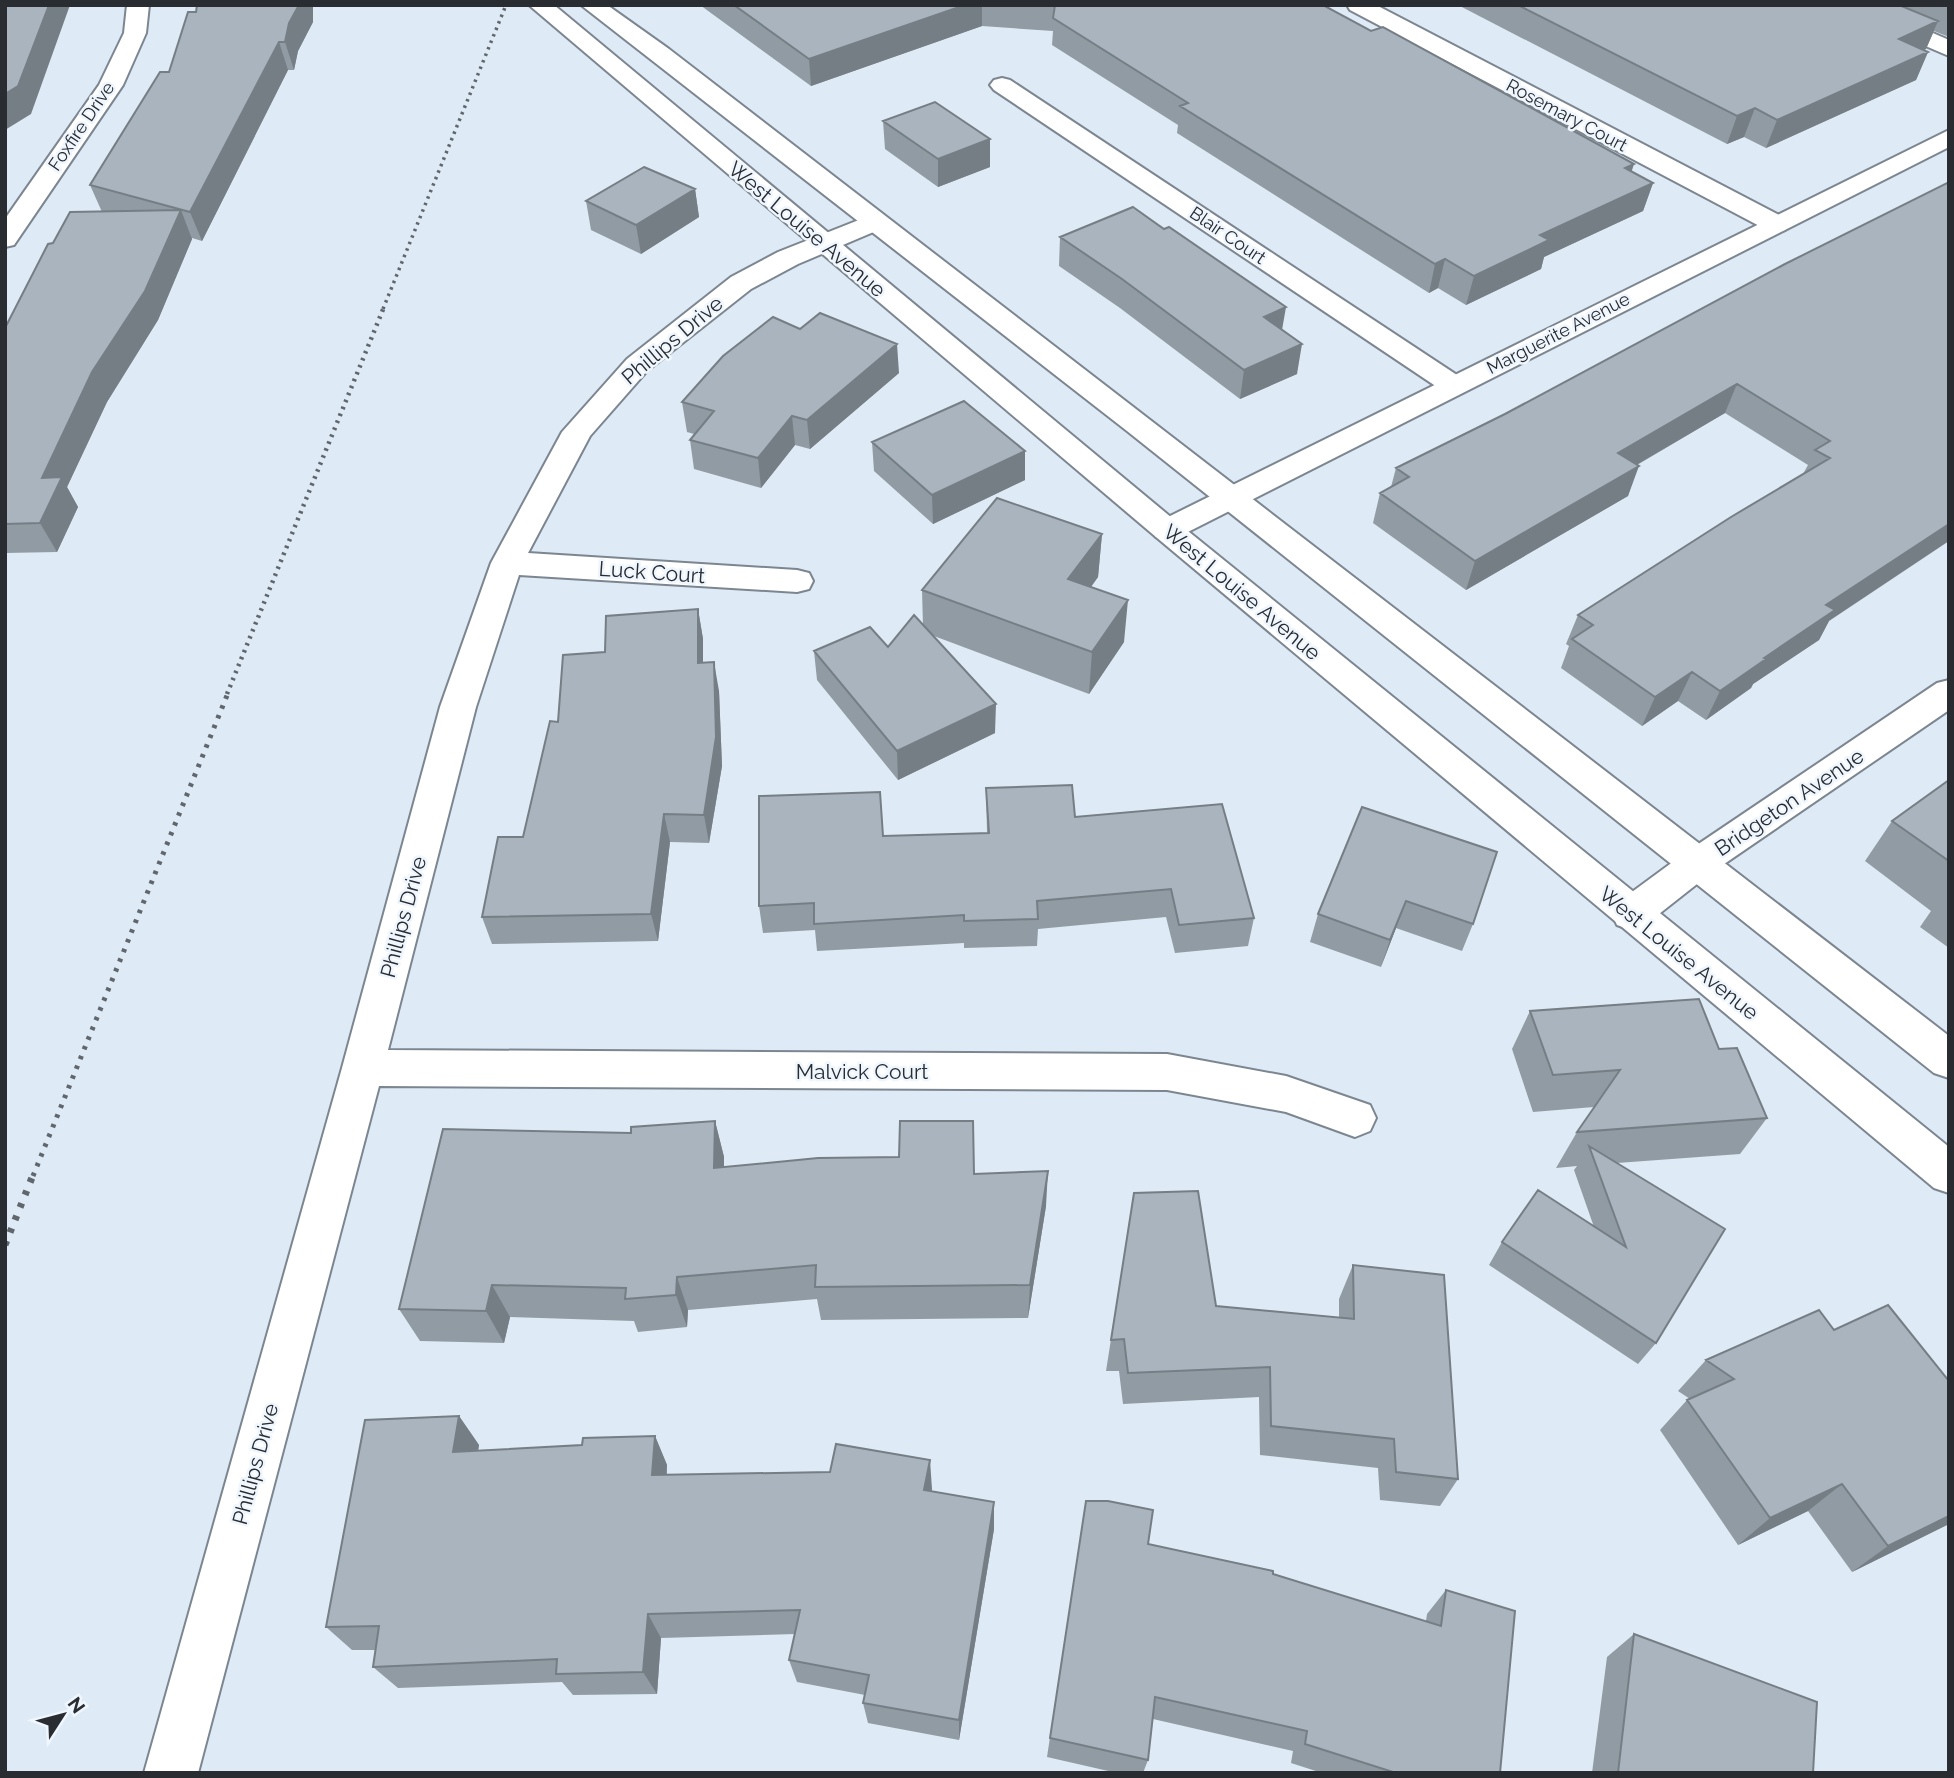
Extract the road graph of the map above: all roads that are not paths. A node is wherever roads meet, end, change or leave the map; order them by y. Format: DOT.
graph roads {
  1 [pos="138,5"];
  2 [pos="540,5"];
  3 [pos="592,5"];
  4 [pos="1359,5"];
  5 [pos="1849,5"];
  6 [pos="1949,50"];
  7 [pos="1002,85"];
  8 [pos="1949,137"];
  9 [pos="14,212"];
  10 [pos="874,222"];
  11 [pos="1776,224"];
  12 [pos="5,239"];
  13 [pos="822,243"];
  14 [pos="1453,385"];
  15 [pos="1232,499"];
  16 [pos="1167,530"];
  17 [pos="507,563"];
  18 [pos="797,581"];
  19 [pos="1943,705"];
  20 [pos="1698,863"];
  21 [pos="1631,914"];
  22 [pos="1949,1060"];
  23 [pos="363,1068"];
  24 [pos="1355,1118"];
  25 [pos="1949,1174"];
  26 [pos="171,1773"];
  1 -- 9 [label="street, Foxfire Drive"];
  2 -- 13 [label="street, West Louise Avenue"];
  3 -- 10 [label="street, West Louise Avenue"];
  4 -- 11 [label="street, Rosemary Court"];
  5 -- 6 [label="street"];
  7 -- 14 [label="street, Blair Court"];
  8 -- 11 [label="street, Marguerite Avenue"];
  9 -- 12 [label="street, Foxfire Drive"];
  10 -- 13 [label="street, Phillips Drive"];
  10 -- 15 [label="street, West Louise Avenue"];
  11 -- 14 [label="street, Marguerite Avenue"];
  13 -- 16 [label="street, West Louise Avenue"];
  13 -- 17 [label="street, Phillips Drive"];
  14 -- 15 [label="street, Marguerite Avenue"];
  15 -- 16 [label="street, Marguerite Avenue"];
  15 -- 20 [label="street, West Louise Avenue"];
  16 -- 21 [label="street, West Louise Avenue"];
  17 -- 18 [label="street, Luck Court"];
  17 -- 23 [label="street, Phillips Drive"];
  19 -- 20 [label="street, Bridgeton Avenue"];
  20 -- 21 [label="street, Bridgeton Avenue"];
  20 -- 22 [label="street, West Louise Avenue"];
  21 -- 25 [label="street, West Louise Avenue"];
  23 -- 24 [label="street, Malvick Court"];
  23 -- 26 [label="street, Phillips Drive"];
}
